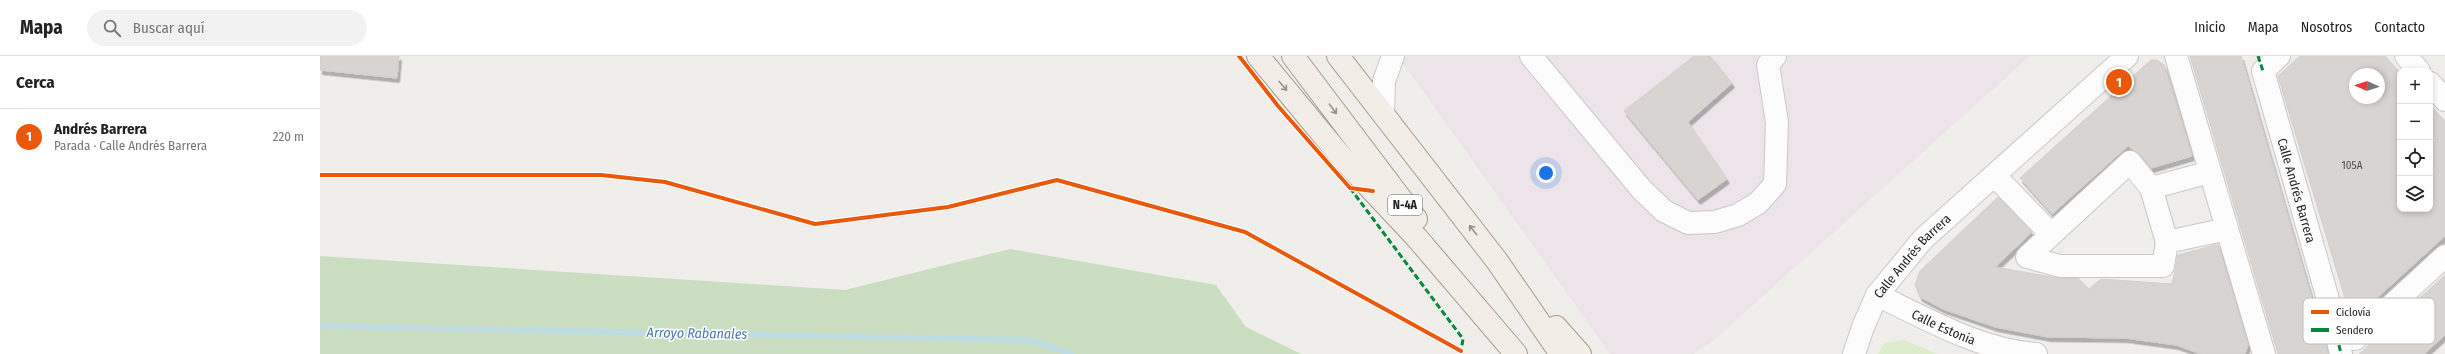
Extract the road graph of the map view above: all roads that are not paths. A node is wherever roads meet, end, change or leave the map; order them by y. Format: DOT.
graph roads {
  1 [pos="1258,56"];
  2 [pos="1293,56"];
  3 [pos="1338,56"];
  4 [pos="1393,56"];
  5 [pos="1531,56"];
  6 [pos="1776,56"];
  7 [pos="2127,56"];
  8 [pos="2176,56"];
  9 [pos="2279,56"];
  10 [pos="2406,56"];
  11 [pos="2261,63"];
  12 [pos="2416,68"];
  13 [pos="2433,86"];
  14 [pos="2445,100"];
  15 [pos="1383,112"];
  16 [pos="2210,172"];
  17 [pos="1995,176"];
  18 [pos="2151,188"];
  19 [pos="2227,229"];
  20 [pos="2051,234"];
  21 [pos="2167,242"];
  22 [pos="2445,256"];
  23 [pos="1497,261"];
  24 [pos="1877,295"];
  25 [pos="2328,298"];
  26 [pos="2399,298"];
  27 [pos="2339,344"];
  28 [pos="1517,354"];
  29 [pos="1561,354"];
  30 [pos="1580,354"];
  31 [pos="1854,354"];
  32 [pos="2036,354"];
  33 [pos="2264,354"];
  34 [pos="2341,354"];
  1 -- 28 [label="main road, one-way"];
  2 -- 28 [label="main road, N-4A, one-way"];
  3 -- 15 [label="main road, N-4A"];
  4 -- 15 [label="street"];
  5 -- 6 [label="street"];
  7 -- 17 [label="street, Calle Andrés Barrera"];
  8 -- 16 [label="street"];
  9 -- 11 [label="street, Calle Andrés Barrera"];
  10 -- 12 [label="street"];
  11 -- 25 [label="street, Calle Andrés Barrera"];
  13 -- 14 [label="street"];
  23 -- 15 [label="main road, N-4A, one-way"];
  16 -- 18 [label="street"];
  16 -- 19 [label="street"];
  17 -- 20 [label="street"];
  17 -- 24 [label="street, Calle Andrés Barrera"];
  18 -- 20 [label="street"];
  18 -- 21 [label="street"];
  19 -- 21 [label="street"];
  19 -- 33 [label="street"];
  20 -- 21 [label="street"];
  22 -- 26 [label="street, Calle Andrés Barrera"];
  23 -- 29 [label="main road, N-4A"];
  23 -- 30 [label="main road"];
  24 -- 31 [label="street, Calle Andrés Barrera"];
  24 -- 32 [label="street, Calle Estonia"];
  27 -- 34 [label="street, Calle Andrés Barrera"];
}
